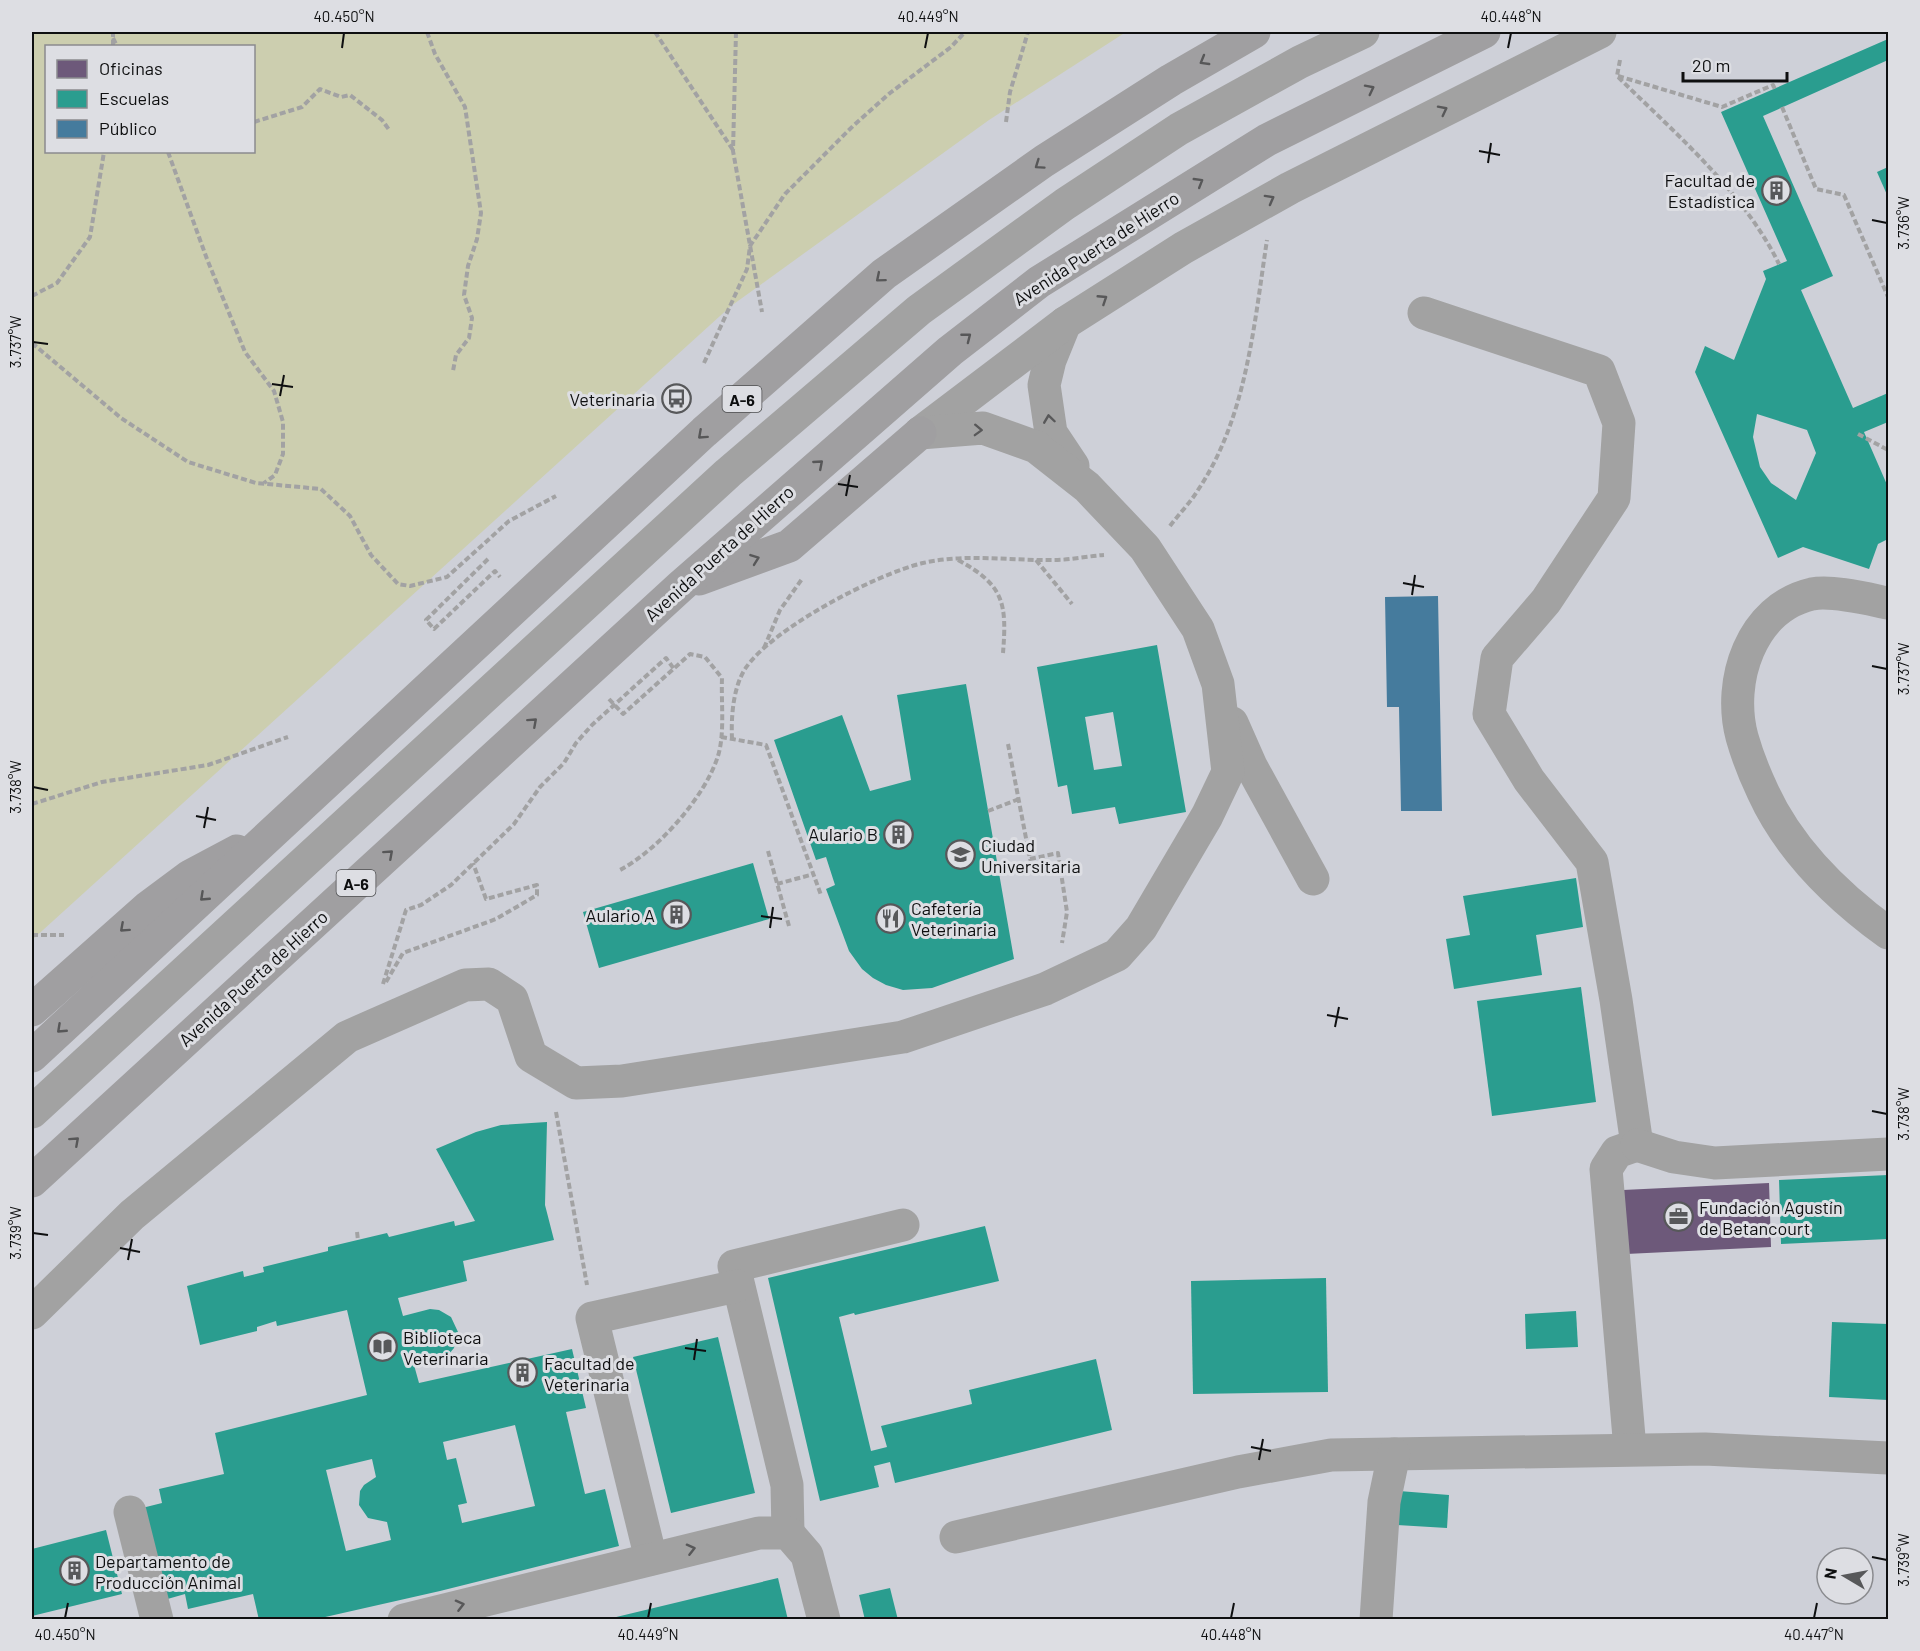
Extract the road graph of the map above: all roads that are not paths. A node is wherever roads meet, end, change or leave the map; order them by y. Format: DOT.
graph roads {
  1 [pos="1254,32"];
  2 [pos="1364,32"];
  3 [pos="1484,32"];
  4 [pos="1600,32"];
  5 [pos="1424,313"];
  6 [pos="1065,323"];
  7 [pos="920,433"];
  8 [pos="1087,488"];
  9 [pos="681,586"];
  10 [pos="1888,603"];
  11 [pos="1218,684"];
  12 [pos="278,829"];
  13 [pos="1313,879"];
  14 [pos="1888,933"];
  15 [pos="32,1010"];
  16 [pos="32,1056"];
  17 [pos="32,1112"];
  18 [pos="1636,1145"];
  19 [pos="1888,1154"];
  20 [pos="32,1181"];
  21 [pos="903,1225"];
  22 [pos="737,1286"];
  23 [pos="32,1313"];
  24 [pos="1630,1449"];
  25 [pos="1394,1454"];
  26 [pos="1888,1458"];
  27 [pos="130,1512"];
  28 [pos="788,1533"];
  29 [pos="956,1537"];
  30 [pos="651,1559"];
  31 [pos="157,1620"];
  32 [pos="404,1620"];
  33 [pos="824,1620"];
  34 [pos="1376,1620"];
  1 -- 12 [label="highway, A-6, one-way"];
  2 -- 17 [label="street"];
  9 -- 3 [label="highway, Avenida Puerta de Hierro / A-6, one-way"];
  6 -- 4 [label="street, one-way"];
  5 -- 18 [label="street"];
  6 -- 7 [label="street"];
  8 -- 6 [label="street, one-way"];
  7 -- 8 [label="street, one-way"];
  9 -- 7 [label="highway, one-way"];
  8 -- 11 [label="street"];
  20 -- 9 [label="highway, Avenida Puerta de Hierro / A-6, one-way"];
  10 -- 14 [label="street"];
  11 -- 13 [label="street"];
  11 -- 23 [label="street"];
  12 -- 15 [label="highway, one-way"];
  12 -- 16 [label="highway, A-6, one-way"];
  18 -- 19 [label="street"];
  18 -- 24 [label="street"];
  21 -- 22 [label="street"];
  22 -- 28 [label="street"];
  22 -- 30 [label="street"];
  24 -- 25 [label="street"];
  24 -- 26 [label="street"];
  25 -- 29 [label="street"];
  25 -- 34 [label="street"];
  27 -- 31 [label="street"];
  30 -- 28 [label="street, one-way"];
  28 -- 33 [label="street"];
  32 -- 30 [label="street, one-way"];
}
